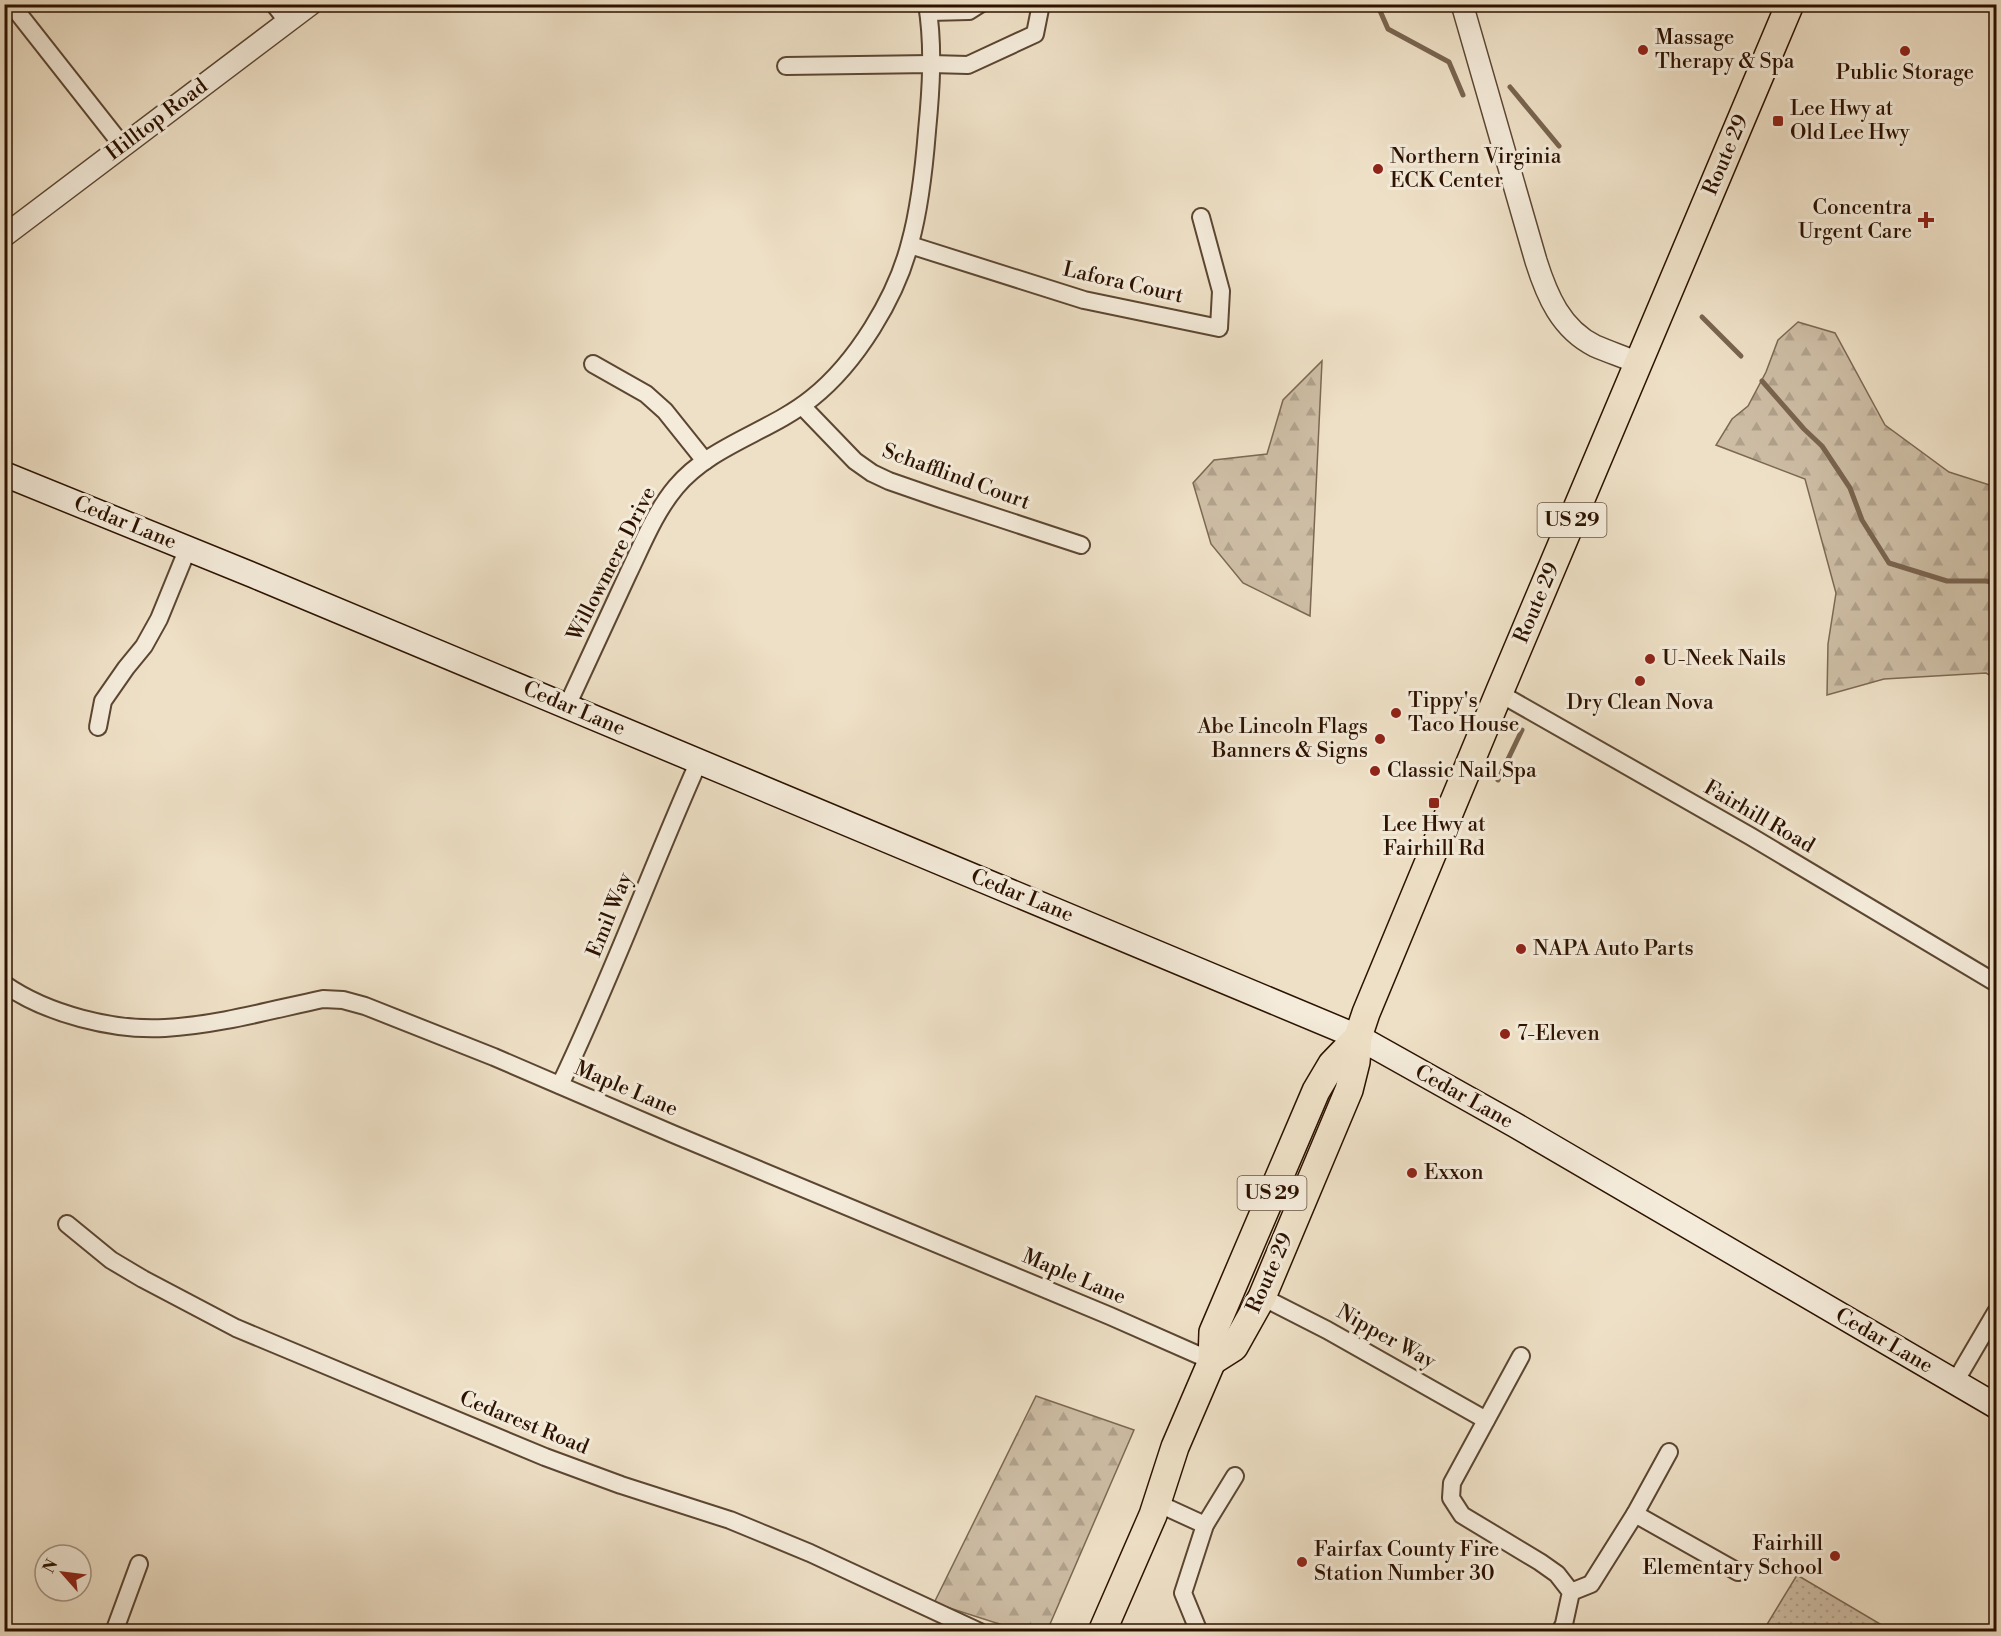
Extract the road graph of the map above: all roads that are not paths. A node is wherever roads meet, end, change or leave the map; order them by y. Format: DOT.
graph roads {
  1 [pos="11,4"];
  2 [pos="274,4"];
  3 [pos="311,4"];
  4 [pos="980,4"];
  5 [pos="1041,4"];
  6 [pos="1462,4"];
  7 [pos="1790,4"];
  8 [pos="928,8"];
  9 [pos="288,22"];
  10 [pos="931,64"];
  11 [pos="786,66"];
  12 [pos="122,145"];
  13 [pos="1201,217"];
  14 [pos="4,236"];
  15 [pos="910,245"];
  16 [pos="1638,363"];
  17 [pos="593,364"];
  18 [pos="802,406"];
  19 [pos="705,461"];
  20 [pos="4,474"];
  21 [pos="1081,545"];
  22 [pos="188,549"];
  23 [pos="1499,693"];
  24 [pos="567,706"];
  25 [pos="98,727"];
  26 [pos="699,761"];
  27 [pos="1996,983"];
  28 [pos="4,984"];
  29 [pos="1358,1037"];
  30 [pos="560,1085"];
  31 [pos="67,1224"];
  32 [pos="1262,1297"];
  33 [pos="1996,1312"];
  34 [pos="1521,1356"];
  35 [pos="1212,1362"];
  36 [pos="1955,1382"];
  37 [pos="1996,1406"];
  38 [pos="1486,1420"];
  39 [pos="1669,1452"];
  40 [pos="1235,1476"];
  41 [pos="1157,1503"];
  42 [pos="1635,1514"];
  43 [pos="1205,1525"];
  44 [pos="139,1564"];
  45 [pos="1738,1572"];
  46 [pos="1571,1592"];
  47 [pos="114,1632"];
  48 [pos="980,1632"];
  49 [pos="1102,1632"];
  50 [pos="1199,1632"];
  51 [pos="1560,1632"];
  1 -- 12 [label="street"];
  2 -- 9 [label="street"];
  3 -- 9 [label="street, Hilltop Road"];
  4 -- 8 [label="street"];
  5 -- 10 [label="street"];
  6 -- 16 [label="street"];
  7 -- 16 [label="main road, Route 29 / US 29"];
  8 -- 10 [label="street, Willowmere Drive"];
  9 -- 12 [label="street, Hilltop Road"];
  10 -- 11 [label="street"];
  10 -- 15 [label="street, Willowmere Drive"];
  12 -- 14 [label="street, Hilltop Road"];
  13 -- 15 [label="street, Lafora Court"];
  15 -- 18 [label="street, Willowmere Drive"];
  16 -- 23 [label="main road, Route 29 / US 29"];
  17 -- 19 [label="street"];
  18 -- 19 [label="street, Willowmere Drive"];
  18 -- 21 [label="street, Schafflind Court"];
  19 -- 24 [label="street, Willowmere Drive"];
  20 -- 22 [label="main road, Cedar Lane"];
  22 -- 24 [label="main road, Cedar Lane"];
  22 -- 25 [label="street"];
  23 -- 27 [label="street, Fairhill Road"];
  23 -- 29 [label="main road, Route 29 / US 29"];
  24 -- 26 [label="main road, Cedar Lane"];
  26 -- 29 [label="main road, Cedar Lane"];
  26 -- 30 [label="street, Emil Way"];
  28 -- 30 [label="street, Maple Lane"];
  29 -- 32 [label="main road, Route 29 / US 29"];
  29 -- 35 [label="main road, Route 29 / US 29"];
  29 -- 36 [label="main road, Cedar Lane"];
  30 -- 35 [label="street, Maple Lane"];
  31 -- 48 [label="street, Cedarest Road"];
  32 -- 35 [label="main road, Route 29 / US 29"];
  32 -- 38 [label="street, Nipper Way"];
  33 -- 36 [label="street"];
  34 -- 38 [label="street"];
  35 -- 41 [label="main road, Route 29 / US 29"];
  36 -- 37 [label="main road, Cedar Lane"];
  38 -- 46 [label="street"];
  39 -- 42 [label="street"];
  40 -- 43 [label="street"];
  41 -- 43 [label="street"];
  41 -- 49 [label="main road, Route 29 / US 29"];
  42 -- 45 [label="street"];
  42 -- 46 [label="street"];
  43 -- 50 [label="street"];
  44 -- 47 [label="street"];
  46 -- 51 [label="street"];
}
